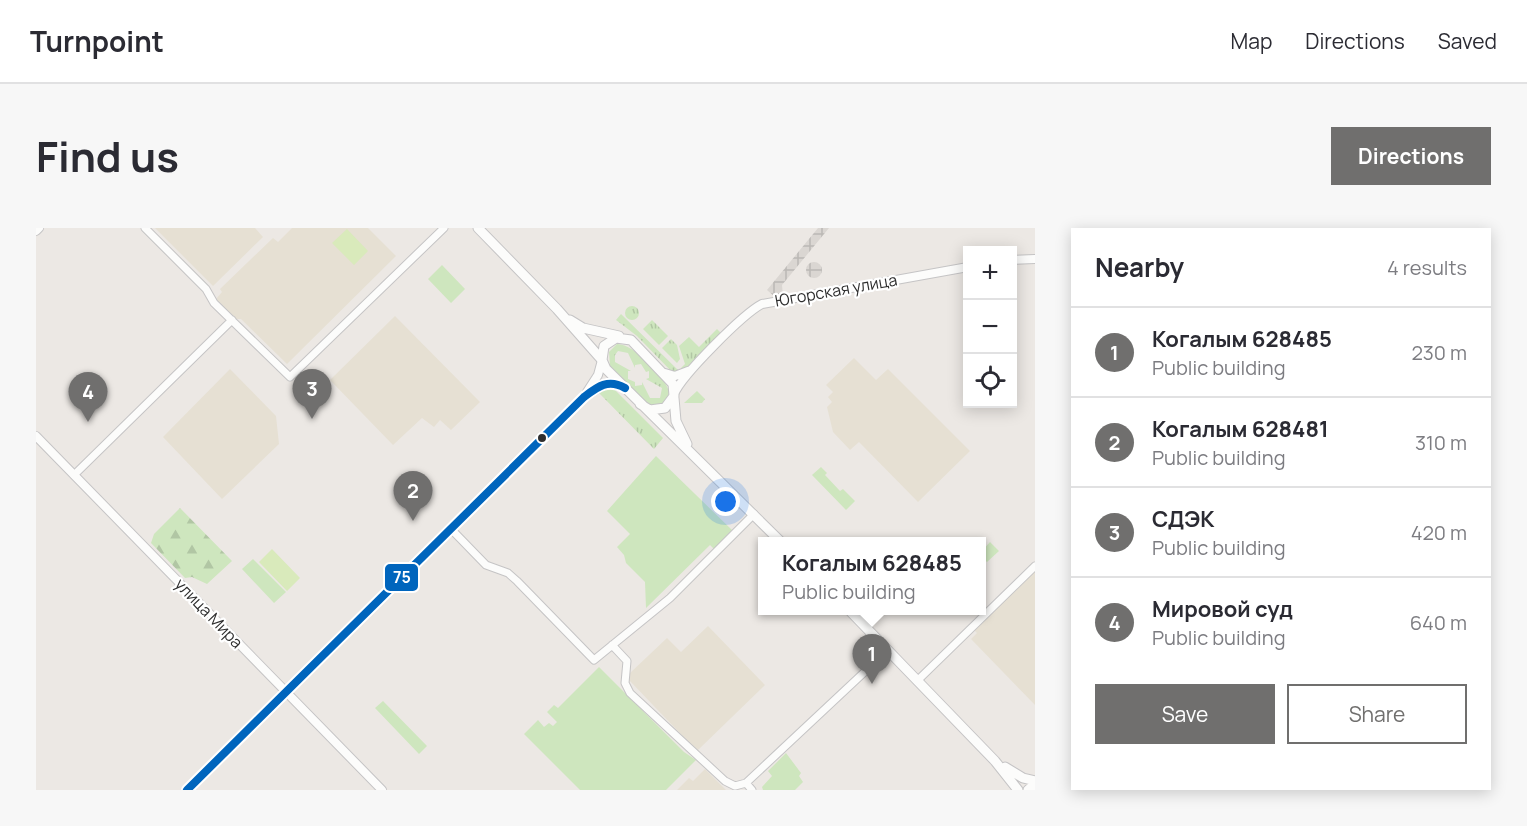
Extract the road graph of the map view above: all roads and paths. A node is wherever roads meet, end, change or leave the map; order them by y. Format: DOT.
graph roads {
  1 [pos="145,228"];
  2 [pos="444,228"];
  3 [pos="478,228"];
  4 [pos="1035,259"];
  5 [pos="1017,260"];
  6 [pos="963,268"];
  7 [pos="557,309"];
  8 [pos="232,320"];
  9 [pos="626,338"];
  10 [pos="602,360"];
  11 [pos="694,368"];
  12 [pos="665,373"];
  13 [pos="625,388"];
  14 [pos="674,394"];
  15 [pos="584,397"];
  16 [pos="640,405"];
  17 [pos="36,436"];
  18 [pos="692,452"];
  19 [pos="74,475"];
  20 [pos="754,513"];
  21 [pos="451,529"];
  22 [pos="776,537"];
  23 [pos="1035,566"];
  24 [pos="986,614"];
  25 [pos="854,615"];
  26 [pos="985,615"];
  27 [pos="612,645"];
  28 [pos="888,650"];
  29 [pos="917,681"];
  30 [pos="286,692"];
  31 [pos="995,761"];
  32 [pos="1035,782"];
  33 [pos="746,783"];
  34 [pos="187,790"];
  35 [pos="382,790"];
  36 [pos="752,790"];
  37 [pos="1018,790"];
  38 [pos="1028,790"];
  1 -- 8 [label="street"];
  2 -- 8 [label="street"];
  3 -- 7 [label="main road"];
  4 -- 5 [label="street"];
  6 -- 11 [label="street, Югорская улица"];
  7 -- 9 [label="main road"];
  7 -- 10 [label="main road"];
  8 -- 19 [label="street"];
  9 -- 10 [label="main road"];
  9 -- 12 [label="main road"];
  10 -- 13 [label="main road"];
  10 -- 15 [label="street"];
  11 -- 12 [label="street"];
  11 -- 14 [label="street, Югорская улица"];
  12 -- 14 [label="main road"];
  13 -- 15 [label="street"];
  13 -- 16 [label="main road"];
  14 -- 16 [label="main road"];
  14 -- 18 [label="main road"];
  15 -- 21 [label="street"];
  16 -- 18 [label="main road"];
  17 -- 19 [label="street, улица Мира"];
  18 -- 20 [label="main road"];
  19 -- 30 [label="street, улица Мира"];
  20 -- 22 [label="main road"];
  20 -- 27 [label="street"];
  21 -- 27 [label="street"];
  21 -- 30 [label="street"];
  23 -- 24 [label="street"];
  25 -- 28 [label="main road"];
  26 -- 29 [label="street"];
  27 -- 33 [label="street"];
  28 -- 29 [label="main road"];
  28 -- 33 [label="street"];
  29 -- 31 [label="main road"];
  30 -- 34 [label="street"];
  30 -- 35 [label="street, улица Мира"];
  31 -- 32 [label="main road"];
  31 -- 37 [label="main road"];
  32 -- 38 [label="main road"];
  33 -- 36 [label="street"];
}
